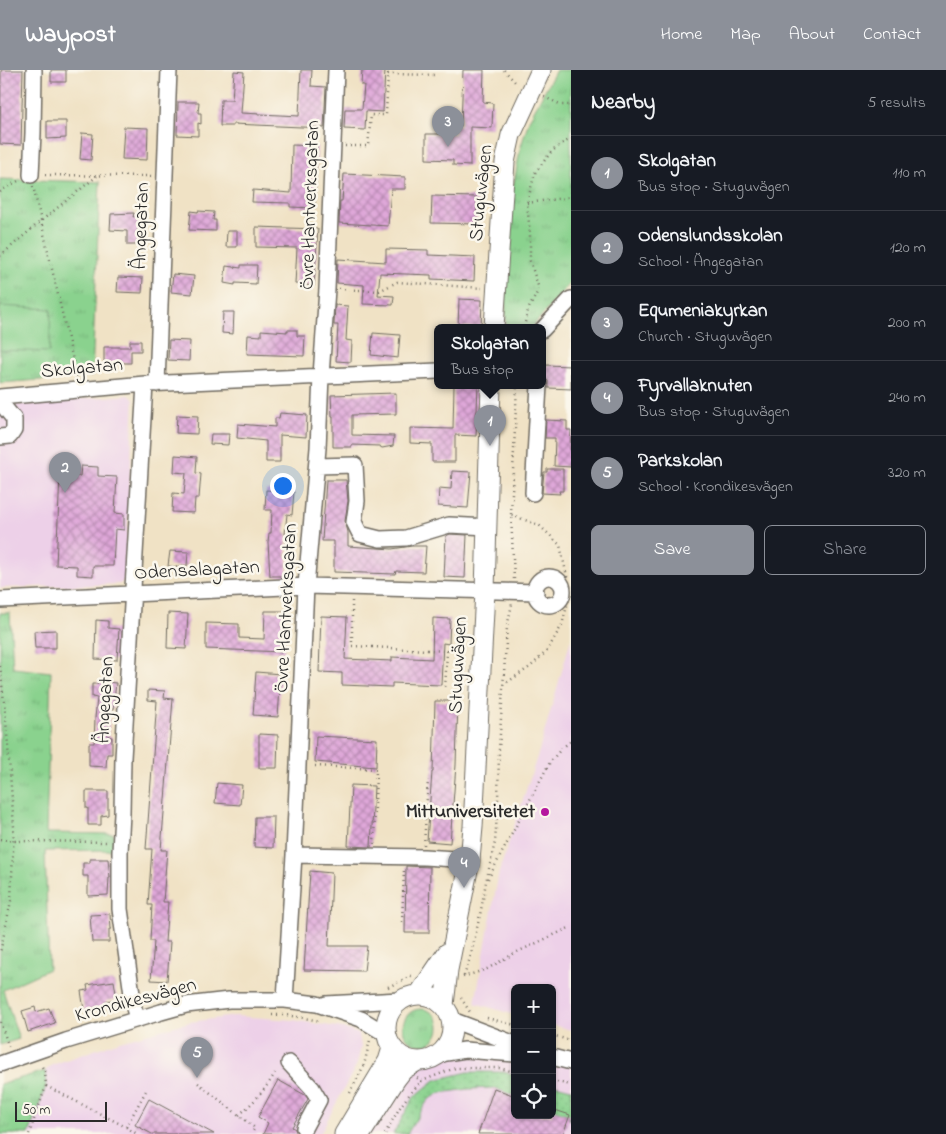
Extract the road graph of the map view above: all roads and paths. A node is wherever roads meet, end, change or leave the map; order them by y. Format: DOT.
graph roads {
  1 [pos="34,70"];
  2 [pos="169,70"];
  3 [pos="336,70"];
  4 [pos="504,70"];
  5 [pos="541,70"];
  6 [pos="436,75"];
  7 [pos="516,83"];
  8 [pos="543,96"];
  9 [pos="571,105"];
  10 [pos="571,139"];
  11 [pos="333,146"];
  12 [pos="31,175"];
  13 [pos="98,175"];
  14 [pos="164,177"];
  15 [pos="0,192"];
  16 [pos="571,197"];
  17 [pos="527,203"];
  18 [pos="41,221"];
  19 [pos="0,256"];
  20 [pos="328,289"];
  21 [pos="496,289"];
  22 [pos="570,303"];
  23 [pos="494,324"];
  24 [pos="525,324"];
  25 [pos="546,326"];
  26 [pos="434,371"];
  27 [pos="321,376"];
  28 [pos="151,384"];
  29 [pos="80,389"];
  30 [pos="491,389"];
  31 [pos="539,389"];
  32 [pos="0,397"];
  33 [pos="0,437"];
  34 [pos="316,466"];
  35 [pos="533,493"];
  36 [pos="488,527"];
  37 [pos="306,586"];
  38 [pos="352,587"];
  39 [pos="567,590"];
  40 [pos="485,591"];
  41 [pos="133,594"];
  42 [pos="0,600"];
  43 [pos="0,666"];
  44 [pos="445,689"];
  45 [pos="571,741"];
  46 [pos="316,766"];
  47 [pos="428,780"];
  48 [pos="0,839"];
  49 [pos="14,841"];
  50 [pos="120,842"];
  51 [pos="294,855"];
  52 [pos="374,856"];
  53 [pos="404,856"];
  54 [pos="424,857"];
  55 [pos="470,860"];
  56 [pos="486,882"];
  57 [pos="402,922"];
  58 [pos="571,927"];
  59 [pos="452,945"];
  60 [pos="0,953"];
  61 [pos="463,977"];
  62 [pos="419,994"];
  63 [pos="286,1000"];
  64 [pos="400,1000"];
  65 [pos="317,1004"];
  66 [pos="451,1006"];
  67 [pos="472,1013"];
  68 [pos="267,1015"];
  69 [pos="480,1016"];
  70 [pos="137,1018"];
  71 [pos="321,1021"];
  72 [pos="511,1024"];
  73 [pos="366,1035"];
  74 [pos="556,1036"];
  75 [pos="571,1040"];
  76 [pos="511,1042"];
  77 [pos="367,1051"];
  78 [pos="393,1052"];
  79 [pos="440,1054"];
  80 [pos="511,1054"];
  81 [pos="556,1059"];
  82 [pos="571,1062"];
  83 [pos="289,1063"];
  84 [pos="0,1064"];
  85 [pos="33,1067"];
  86 [pos="511,1071"];
  87 [pos="274,1073"];
  88 [pos="422,1081"];
  89 [pos="198,1082"];
  90 [pos="556,1082"];
  91 [pos="571,1085"];
  92 [pos="46,1086"];
  93 [pos="147,1089"];
  94 [pos="239,1116"];
  95 [pos="126,1127"];
  96 [pos="304,1128"];
  97 [pos="29,1134"];
  98 [pos="137,1134"];
  99 [pos="251,1134"];
  100 [pos="344,1134"];
  101 [pos="361,1134"];
  102 [pos="385,1134"];
  1 -- 12 [label="street"];
  2 -- 14 [label="street, Ängegatan"];
  3 -- 11 [label="street, Övre Hantverksgatan"];
  4 -- 7 [label="path"];
  5 -- 21 [label="main road, Stuguvägen"];
  6 -- 11 [label="path"];
  8 -- 9 [label="path"];
  10 -- 17 [label="path"];
  11 -- 20 [label="street, Övre Hantverksgatan"];
  12 -- 13 [label="path"];
  12 -- 15 [label="path"];
  12 -- 18 [label="path"];
  13 -- 14 [label="path"];
  13 -- 18 [label="path"];
  14 -- 28 [label="street, Ängegatan"];
  16 -- 17 [label="path"];
  17 -- 24 [label="path"];
  18 -- 19 [label="path"];
  18 -- 29 [label="path"];
  20 -- 21 [label="path"];
  20 -- 27 [label="street, Övre Hantverksgatan"];
  21 -- 23 [label="main road, Stuguvägen"];
  22 -- 25 [label="street"];
  26 -- 27 [label="street, Skolgatan"];
  27 -- 28 [label="street, Skolgatan"];
  27 -- 34 [label="street, Övre Hantverksgatan"];
  28 -- 29 [label="street, Skolgatan"];
  28 -- 41 [label="street, Ängegatan"];
  29 -- 32 [label="street, Skolgatan"];
  30 -- 36 [label="main road, Stuguvägen"];
  31 -- 35 [label="street"];
  32 -- 33 [label="street"];
  34 -- 36 [label="street"];
  34 -- 37 [label="street, Övre Hantverksgatan"];
  36 -- 40 [label="main road, Stuguvägen"];
  37 -- 38 [label="street, Odensalagatan"];
  37 -- 41 [label="street, Odensalagatan"];
  37 -- 51 [label="street, Övre Hantverksgatan"];
  38 -- 40 [label="street, Odensalagatan"];
  38 -- 44 [label="path"];
  39 -- 40 [label="street, Odensalagatan"];
  40 -- 55 [label="main road, Stuguvägen"];
  41 -- 42 [label="street, Odensalagatan"];
  41 -- 50 [label="street, Ängegatan"];
  43 -- 49 [label="path"];
  45 -- 56 [label="path"];
  46 -- 52 [label="path"];
  47 -- 54 [label="path"];
  48 -- 49 [label="path"];
  49 -- 50 [label="path"];
  49 -- 60 [label="path"];
  50 -- 70 [label="street, Ängegatan"];
  51 -- 52 [label="street"];
  51 -- 63 [label="street, Övre Hantverksgatan"];
  52 -- 53 [label="street"];
  53 -- 54 [label="street"];
  53 -- 57 [label="path"];
  54 -- 55 [label="street"];
  55 -- 59 [label="main road, Stuguvägen"];
  58 -- 61 [label="path"];
  59 -- 62 [label="main road, Stuguvägen"];
  59 -- 66 [label="main road, Stuguvägen"];
  62 -- 64 [label="main road"];
  62 -- 66 [label="main road"];
  63 -- 65 [label="street, Krondikesvägen"];
  63 -- 70 [label="street, Krondikesvägen"];
  64 -- 65 [label="street, Krondikesvägen"];
  64 -- 78 [label="main road"];
  65 -- 78 [label="street, Krondikesvägen"];
  66 -- 67 [label="path"];
  66 -- 76 [label="street"];
  66 -- 79 [label="main road"];
  68 -- 71 [label="path"];
  69 -- 72 [label="path"];
  70 -- 84 [label="street, Krondikesvägen"];
  73 -- 78 [label="path"];
  74 -- 75 [label="path"];
  77 -- 78 [label="path"];
  78 -- 79 [label="main road"];
  78 -- 88 [label="path"];
  78 -- 100 [label="main road"];
  78 -- 101 [label="main road"];
  79 -- 80 [label="street"];
  81 -- 82 [label="street"];
  83 -- 96 [label="street"];
  85 -- 92 [label="path"];
  86 -- 88 [label="path"];
  87 -- 94 [label="path"];
  88 -- 102 [label="path"];
  89 -- 94 [label="path"];
  90 -- 91 [label="path"];
  92 -- 95 [label="path"];
  92 -- 97 [label="path"];
  93 -- 95 [label="path"];
  94 -- 99 [label="path"];
  95 -- 98 [label="path"];
}
